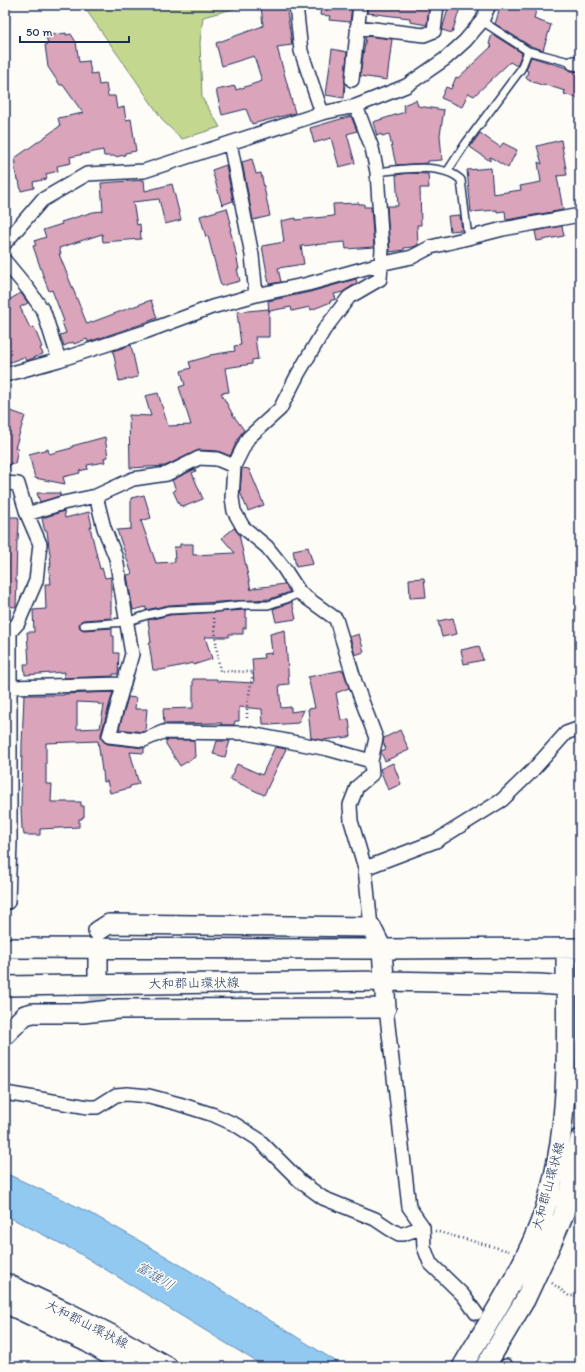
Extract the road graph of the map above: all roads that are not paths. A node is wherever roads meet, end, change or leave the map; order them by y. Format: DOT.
graph roads {
  1 [pos="296,5"];
  2 [pos="360,5"];
  3 [pos="437,5"];
  4 [pos="489,5"];
  5 [pos="482,21"];
  6 [pos="357,27"];
  7 [pos="528,51"];
  8 [pos="576,64"];
  9 [pos="352,80"];
  10 [pos="356,106"];
  11 [pos="322,113"];
  12 [pos="230,143"];
  13 [pos="377,172"];
  14 [pos="447,172"];
  15 [pos="580,214"];
  16 [pos="468,238"];
  17 [pos="5,243"];
  18 [pos="5,261"];
  19 [pos="380,264"];
  20 [pos="256,295"];
  21 [pos="59,360"];
  22 [pos="5,375"];
  23 [pos="234,466"];
  24 [pos="5,483"];
  25 [pos="96,496"];
  26 [pos="27,514"];
  27 [pos="300,593"];
  28 [pos="126,622"];
  29 [pos="5,623"];
  30 [pos="18,623"];
  31 [pos="84,625"];
  32 [pos="124,684"];
  33 [pos="10,687"];
  34 [pos="8,702"];
  35 [pos="580,728"];
  36 [pos="370,761"];
  37 [pos="365,868"];
  38 [pos="5,902"];
  39 [pos="370,927"];
  40 [pos="98,931"];
  41 [pos="8,948"];
  42 [pos="573,948"];
  43 [pos="382,949"];
  44 [pos="98,954"];
  45 [pos="98,976"];
  46 [pos="384,981"];
  47 [pos="9,986"];
  48 [pos="573,987"];
  49 [pos="386,1008"];
  50 [pos="5,1035"];
  51 [pos="5,1093"];
  52 [pos="580,1139"];
  53 [pos="423,1227"];
  54 [pos="5,1283"];
  55 [pos="5,1303"];
  56 [pos="476,1313"];
  57 [pos="130,1367"];
  58 [pos="168,1367"];
  59 [pos="462,1367"];
  60 [pos="485,1367"];
  1 -- 11 [label="street"];
  2 -- 6 [label="street"];
  3 -- 6 [label="street"];
  4 -- 5 [label="street"];
  5 -- 7 [label="lane"];
  5 -- 10 [label="street"];
  6 -- 9 [label="street"];
  7 -- 8 [label="lane"];
  7 -- 14 [label="lane"];
  10 -- 11 [label="street"];
  10 -- 13 [label="street"];
  11 -- 12 [label="street"];
  12 -- 17 [label="street"];
  12 -- 20 [label="street"];
  13 -- 14 [label="lane"];
  13 -- 19 [label="street"];
  14 -- 16 [label="lane"];
  15 -- 16 [label="street"];
  16 -- 19 [label="street"];
  18 -- 21 [label="street"];
  19 -- 20 [label="street"];
  19 -- 23 [label="street"];
  20 -- 21 [label="street"];
  21 -- 22 [label="street"];
  23 -- 25 [label="street"];
  23 -- 27 [label="street"];
  24 -- 26 [label="street"];
  25 -- 26 [label="street"];
  25 -- 28 [label="street"];
  26 -- 30 [label="street"];
  27 -- 28 [label="lane"];
  27 -- 36 [label="street"];
  28 -- 31 [label="lane"];
  28 -- 32 [label="street"];
  29 -- 30 [label="street"];
  30 -- 33 [label="street"];
  32 -- 33 [label="street"];
  32 -- 36 [label="street"];
  33 -- 34 [label="street"];
  34 -- 38 [label="street"];
  35 -- 37 [label="street"];
  36 -- 37 [label="street"];
  37 -- 39 [label="street"];
  39 -- 40 [label="main road"];
  39 -- 43 [label="main road"];
  41 -- 43 [label="main road, 大和郡山環状線"];
  42 -- 43 [label="main road, 大和郡山環状線"];
  42 -- 48 [label="main road, 大和郡山環状線"];
  43 -- 46 [label="main road"];
  44 -- 45 [label="main road"];
  46 -- 47 [label="main road, 大和郡山環状線"];
  46 -- 48 [label="main road, 大和郡山環状線"];
  46 -- 49 [label="main road"];
  48 -- 59 [label="main road, 大和郡山環状線"];
  49 -- 50 [label="main road, 大和郡山環状線"];
  49 -- 53 [label="street"];
  51 -- 53 [label="street"];
  52 -- 60 [label="main road, 大和郡山環状線"];
  53 -- 56 [label="street"];
  54 -- 58 [label="main road, 大和郡山環状線"];
  55 -- 57 [label="main road, 大和郡山環状線"];
}
